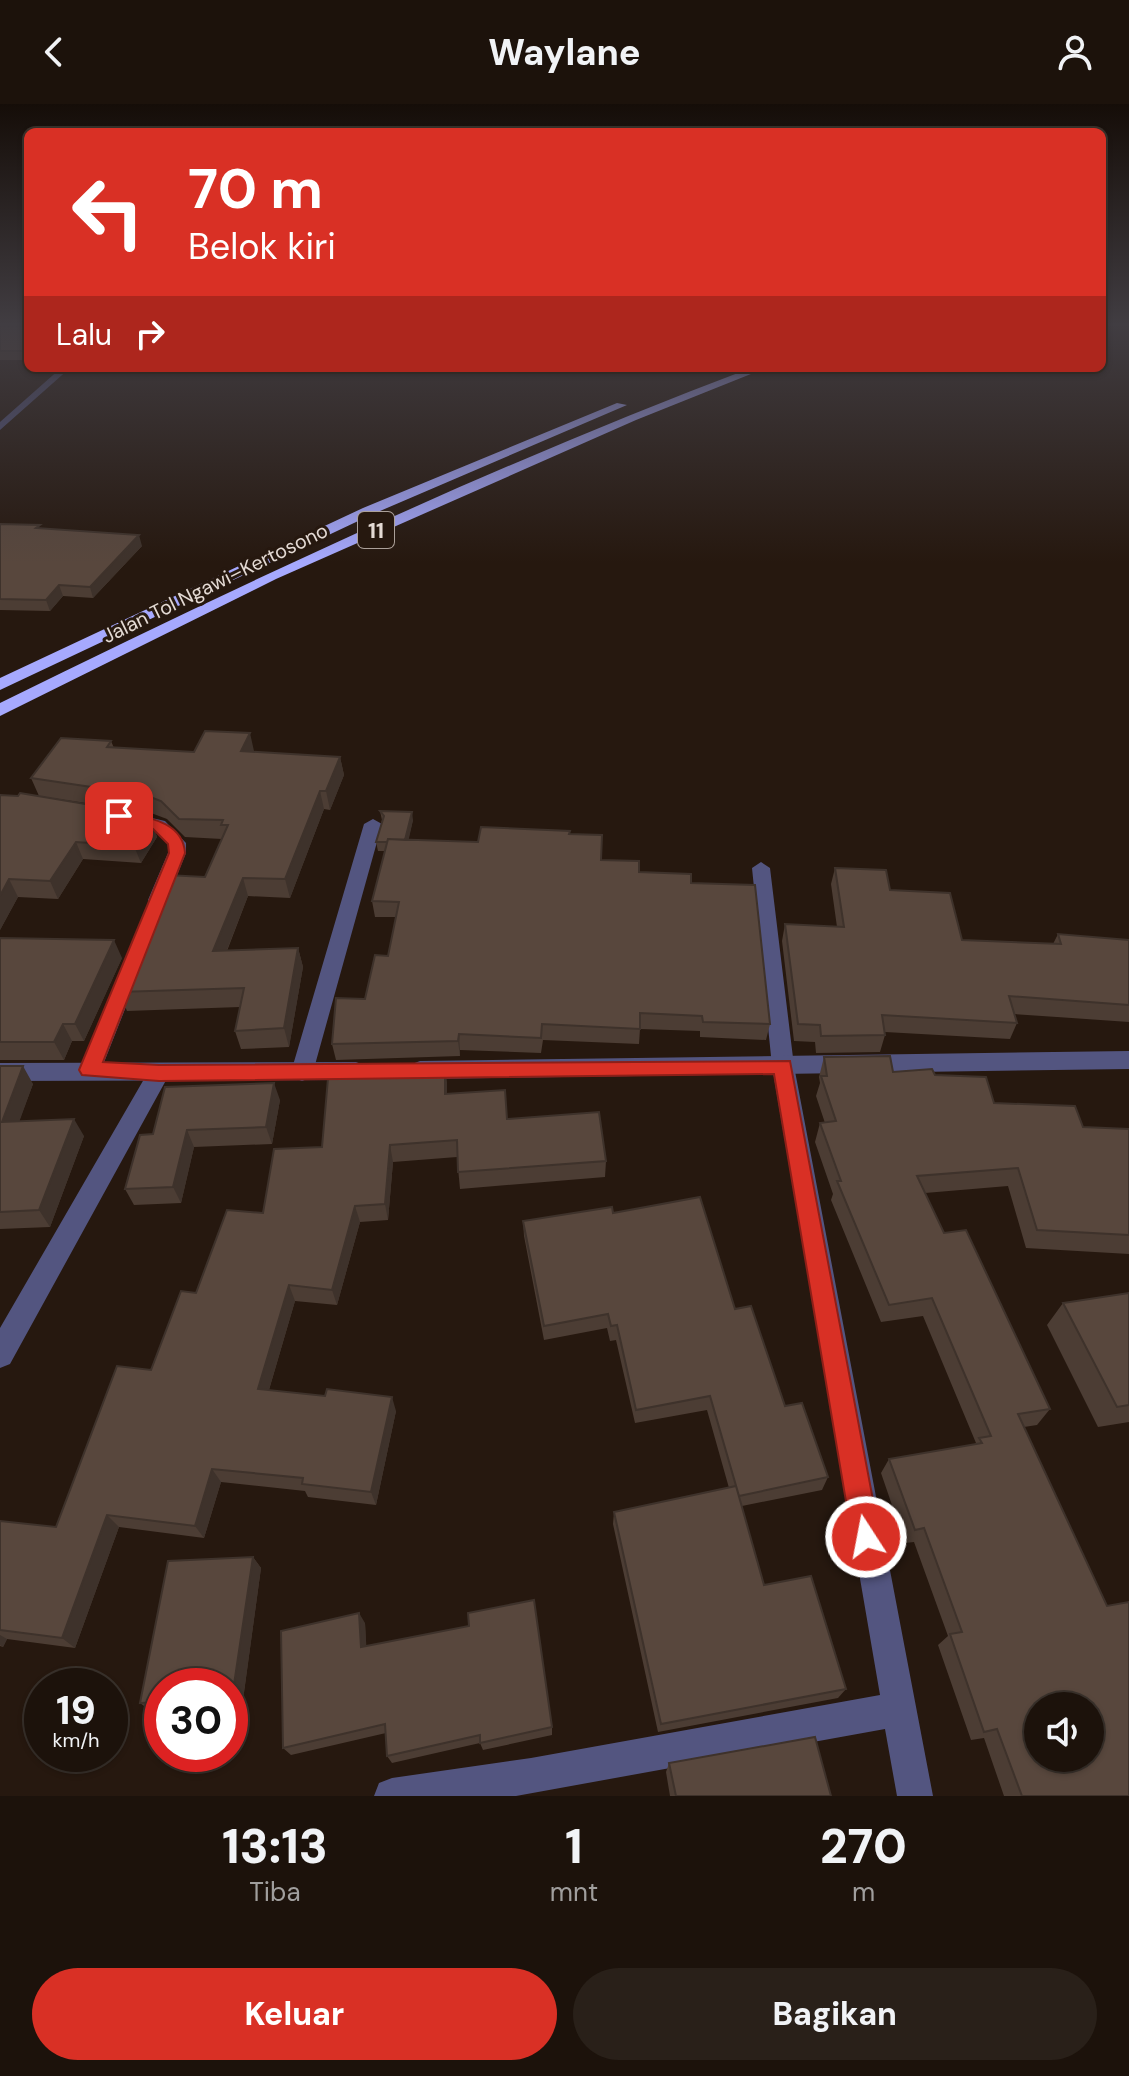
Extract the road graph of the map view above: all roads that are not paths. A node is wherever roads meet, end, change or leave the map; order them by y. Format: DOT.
graph roads {
  1 [pos="25,405"];
  2 [pos="622,405"];
  3 [pos="664,405"];
  4 [pos="0,427"];
  5 [pos="0,685"];
  6 [pos="0,710"];
  7 [pos="101,813"];
  8 [pos="373,824"];
  9 [pos="761,868"];
  10 [pos="148,925"];
  11 [pos="136,954"];
  12 [pos="1129,1060"];
  13 [pos="783,1066"];
  14 [pos="90,1070"];
  15 [pos="0,1072"];
  16 [pos="302,1072"];
  17 [pos="159,1073"];
  18 [pos="0,1354"];
  19 [pos="898,1709"];
  20 [pos="392,1796"];
  21 [pos="915,1796"];
  1 -- 4 [label="street"];
  2 -- 5 [label="highway, Jalan Tol Ngawi–Kertosono / 11"];
  3 -- 6 [label="highway, Jalan Tol Ngawi–Kertosono / 11"];
  7 -- 10 [label="street"];
  8 -- 16 [label="street"];
  9 -- 13 [label="street"];
  11 -- 14 [label="street"];
  12 -- 13 [label="street"];
  13 -- 16 [label="street"];
  13 -- 19 [label="street"];
  14 -- 15 [label="street"];
  14 -- 17 [label="street"];
  16 -- 17 [label="street"];
  17 -- 18 [label="street"];
  19 -- 20 [label="street"];
  19 -- 21 [label="street"];
}
